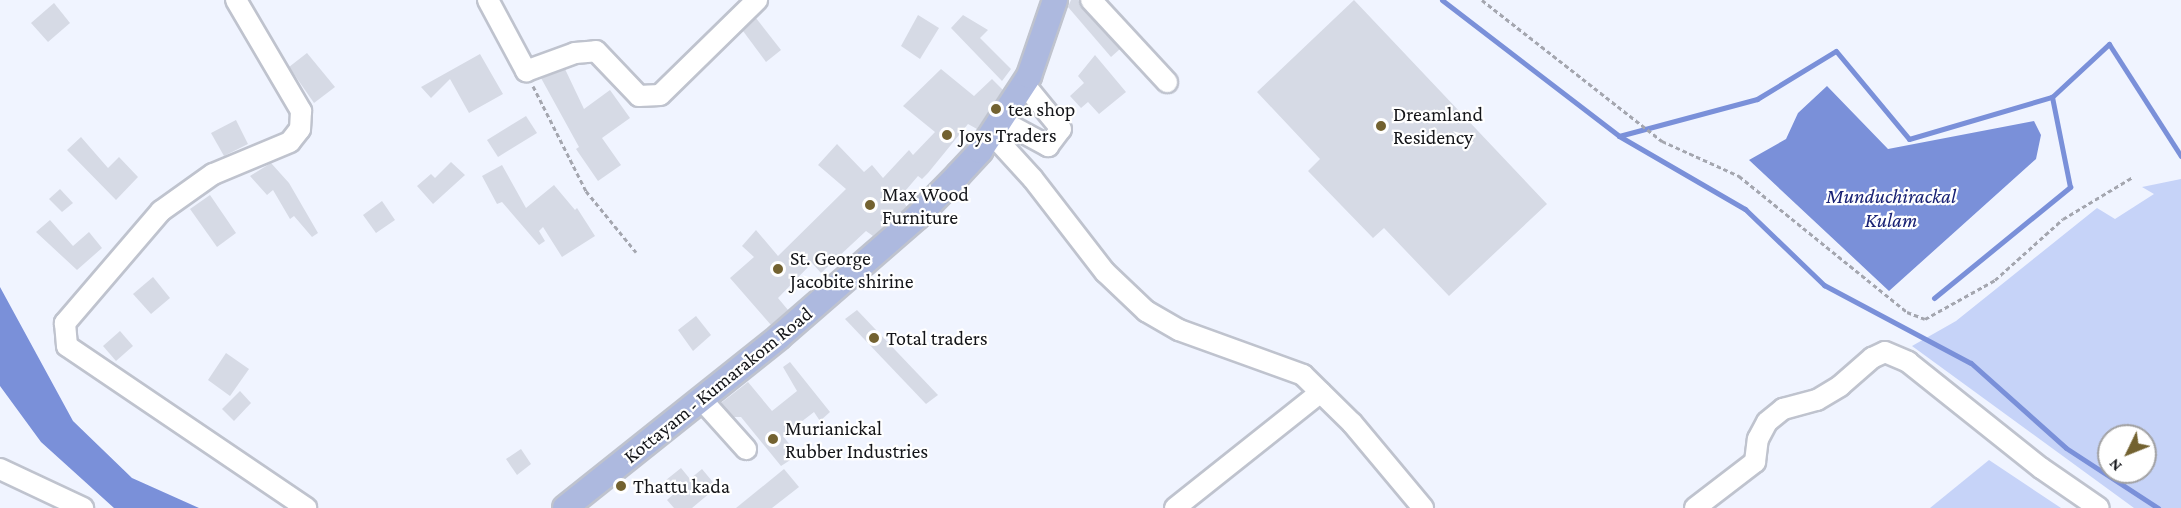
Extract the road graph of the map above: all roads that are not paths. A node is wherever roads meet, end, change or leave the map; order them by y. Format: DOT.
graph roads {
  1 [pos="236,0"];
  2 [pos="488,0"];
  3 [pos="757,0"];
  4 [pos="1055,0"];
  5 [pos="1091,0"];
  6 [pos="1167,82"];
  7 [pos="1024,84"];
  8 [pos="996,126"];
  9 [pos="1321,392"];
  10 [pos="702,400"];
  11 [pos="746,449"];
  12 [pos="0,469"];
  13 [pos="83,508"];
  14 [pos="306,508"];
  15 [pos="565,508"];
  16 [pos="1175,508"];
  17 [pos="1423,508"];
  18 [pos="1695,508"];
  19 [pos="2099,508"];
  1 -- 14 [label="street"];
  2 -- 3 [label="street"];
  4 -- 7 [label="main road, Kottayam - Kumarakom Road"];
  5 -- 6 [label="street"];
  7 -- 8 [label="main road, Kottayam - Kumarakom Road"];
  7 -- 8 [label="street"];
  8 -- 9 [label="street"];
  8 -- 10 [label="main road, Kottayam - Kumarakom Road"];
  9 -- 16 [label="street"];
  9 -- 17 [label="street"];
  10 -- 11 [label="street"];
  10 -- 15 [label="main road, Kottayam - Kumarakom Road"];
  12 -- 13 [label="street"];
  18 -- 19 [label="street"];
}
